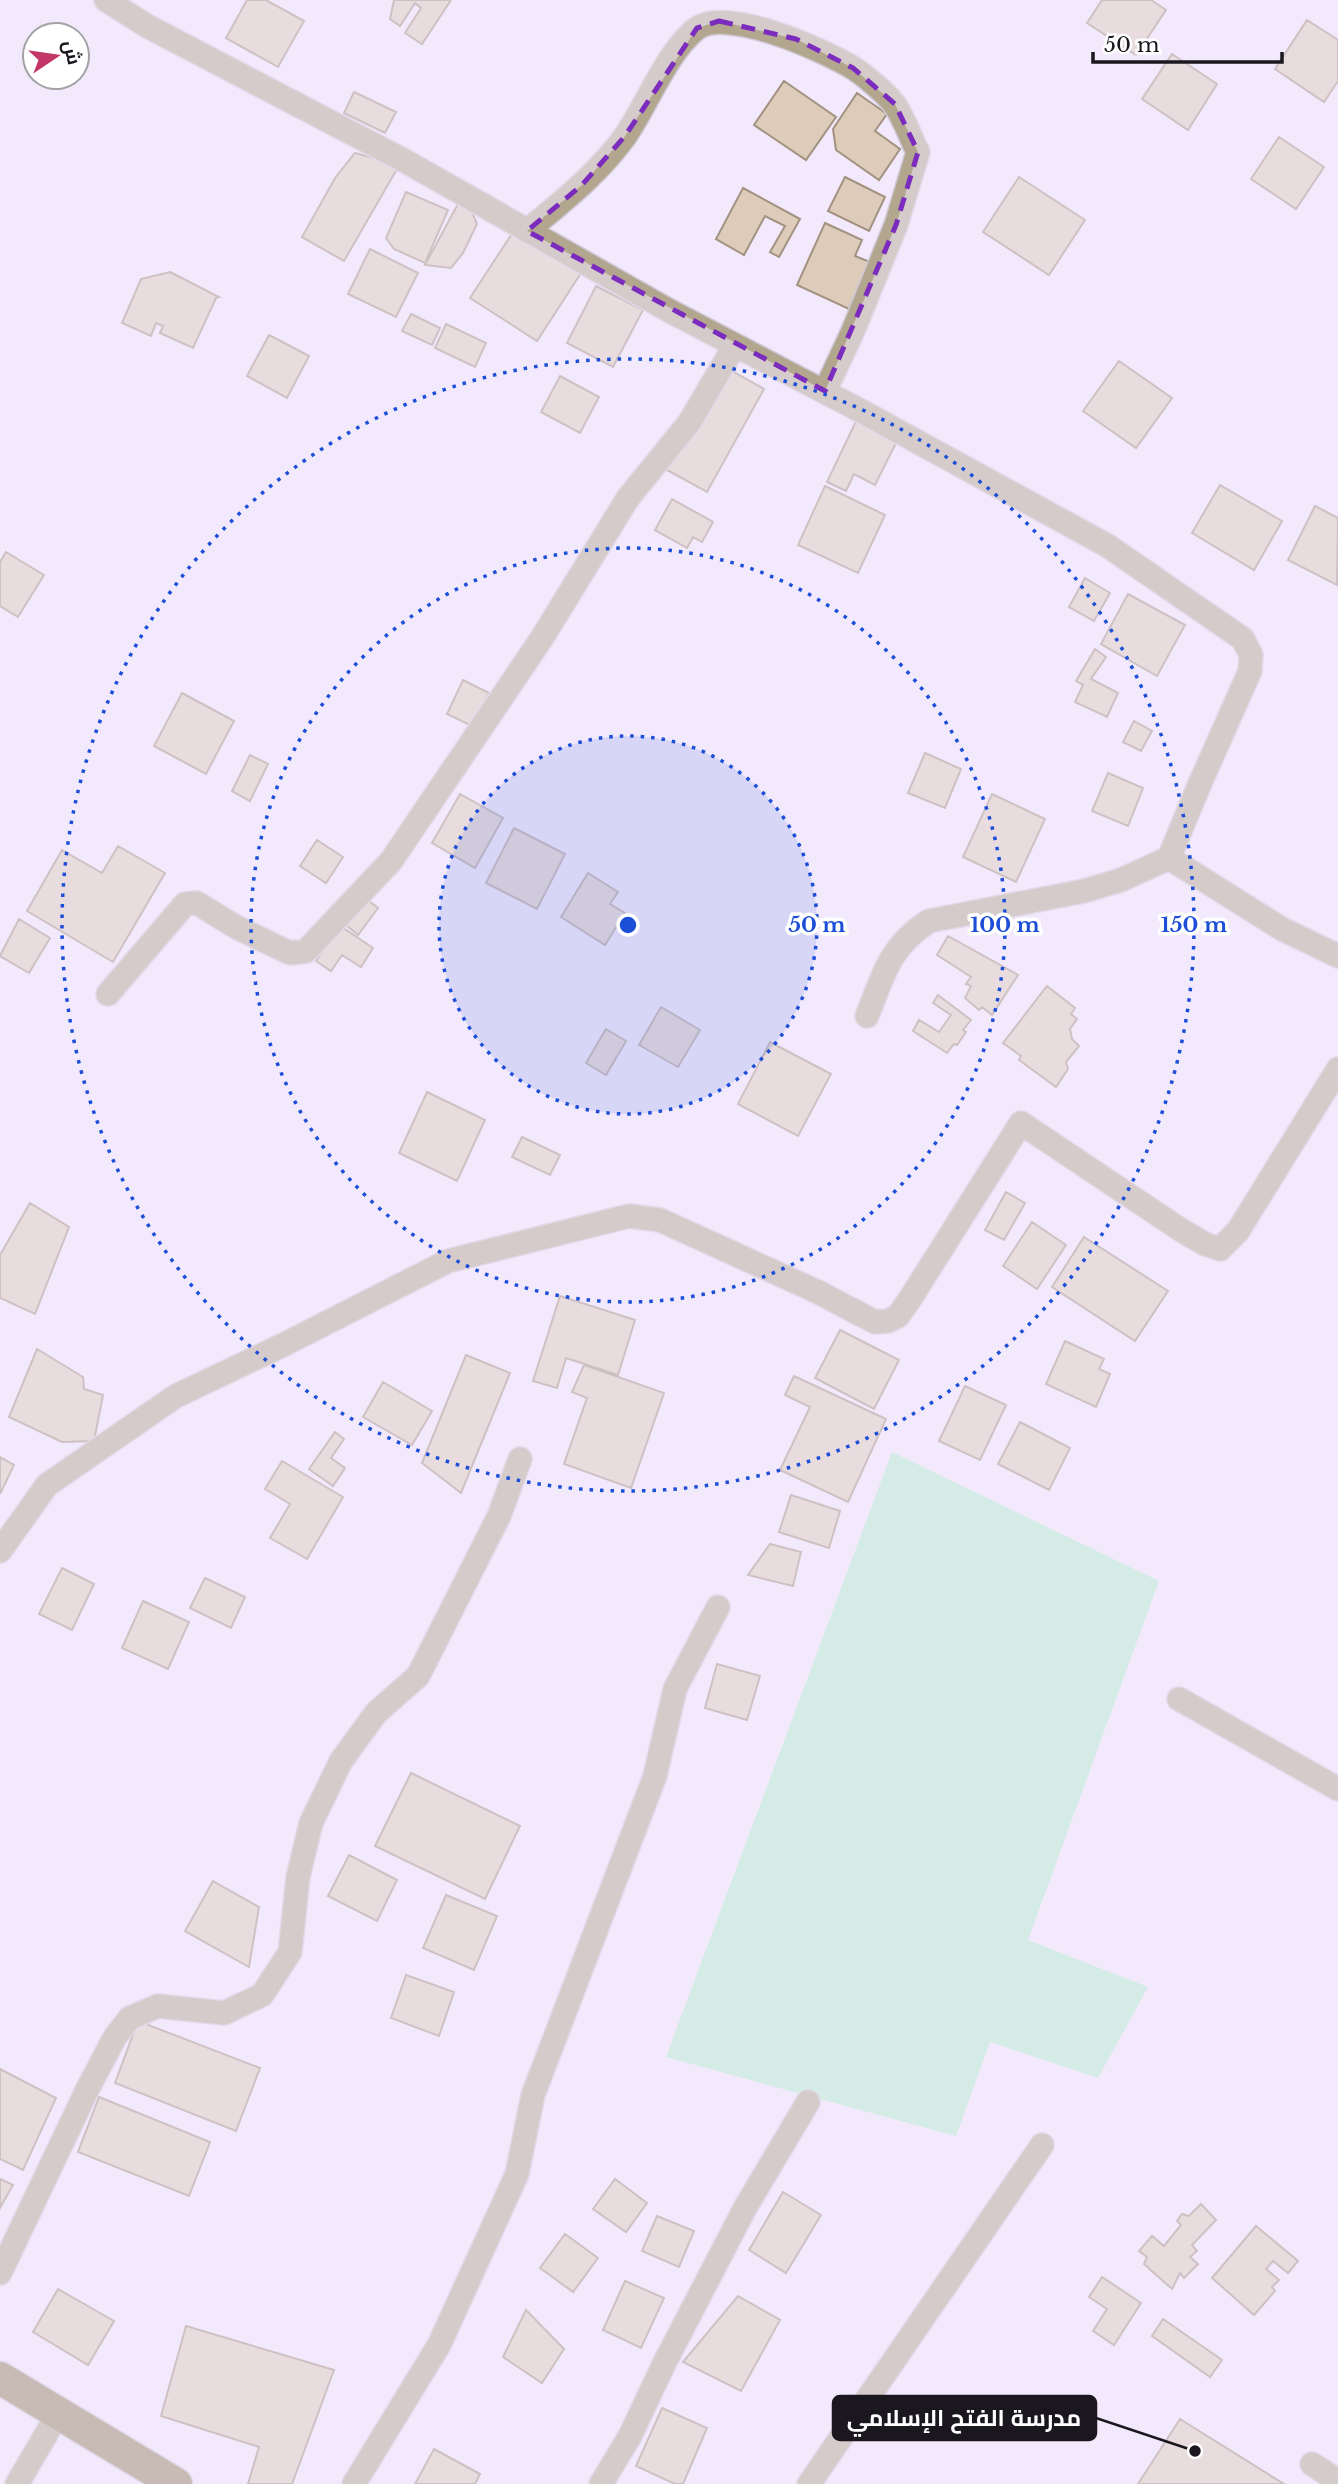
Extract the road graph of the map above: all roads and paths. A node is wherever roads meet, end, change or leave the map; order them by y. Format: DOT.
graph roads {
  1 [pos="106,0"];
  2 [pos="527,231"];
  3 [pos="735,345"];
  4 [pos="825,391"];
  5 [pos="1169,858"];
  6 [pos="1338,956"];
  7 [pos="108,994"];
  8 [pos="867,1016"];
  9 [pos="1338,1069"];
  10 [pos="520,1459"];
  11 [pos="0,1551"];
  12 [pos="718,1607"];
  13 [pos="1179,1699"];
  14 [pos="1338,1789"];
  15 [pos="808,2102"];
  16 [pos="1042,2145"];
  17 [pos="0,2273"];
  18 [pos="0,2378"];
  19 [pos="58,2414"];
  20 [pos="1312,2463"];
  21 [pos="1338,2481"];
  22 [pos="17,2484"];
  23 [pos="176,2484"];
  24 [pos="354,2484"];
  25 [pos="601,2484"];
  26 [pos="809,2484"];
  1 -- 2 [label="street"];
  2 -- 3 [label="street"];
  2 -- 4 [label="street"];
  3 -- 4 [label="street"];
  3 -- 7 [label="street"];
  4 -- 5 [label="street"];
  5 -- 6 [label="street"];
  5 -- 8 [label="street"];
  9 -- 11 [label="street"];
  10 -- 17 [label="street"];
  12 -- 24 [label="street"];
  13 -- 14 [label="street"];
  15 -- 25 [label="street"];
  16 -- 26 [label="street"];
  18 -- 19 [label="street"];
  19 -- 22 [label="street"];
  19 -- 23 [label="street"];
  20 -- 21 [label="street"];
}
